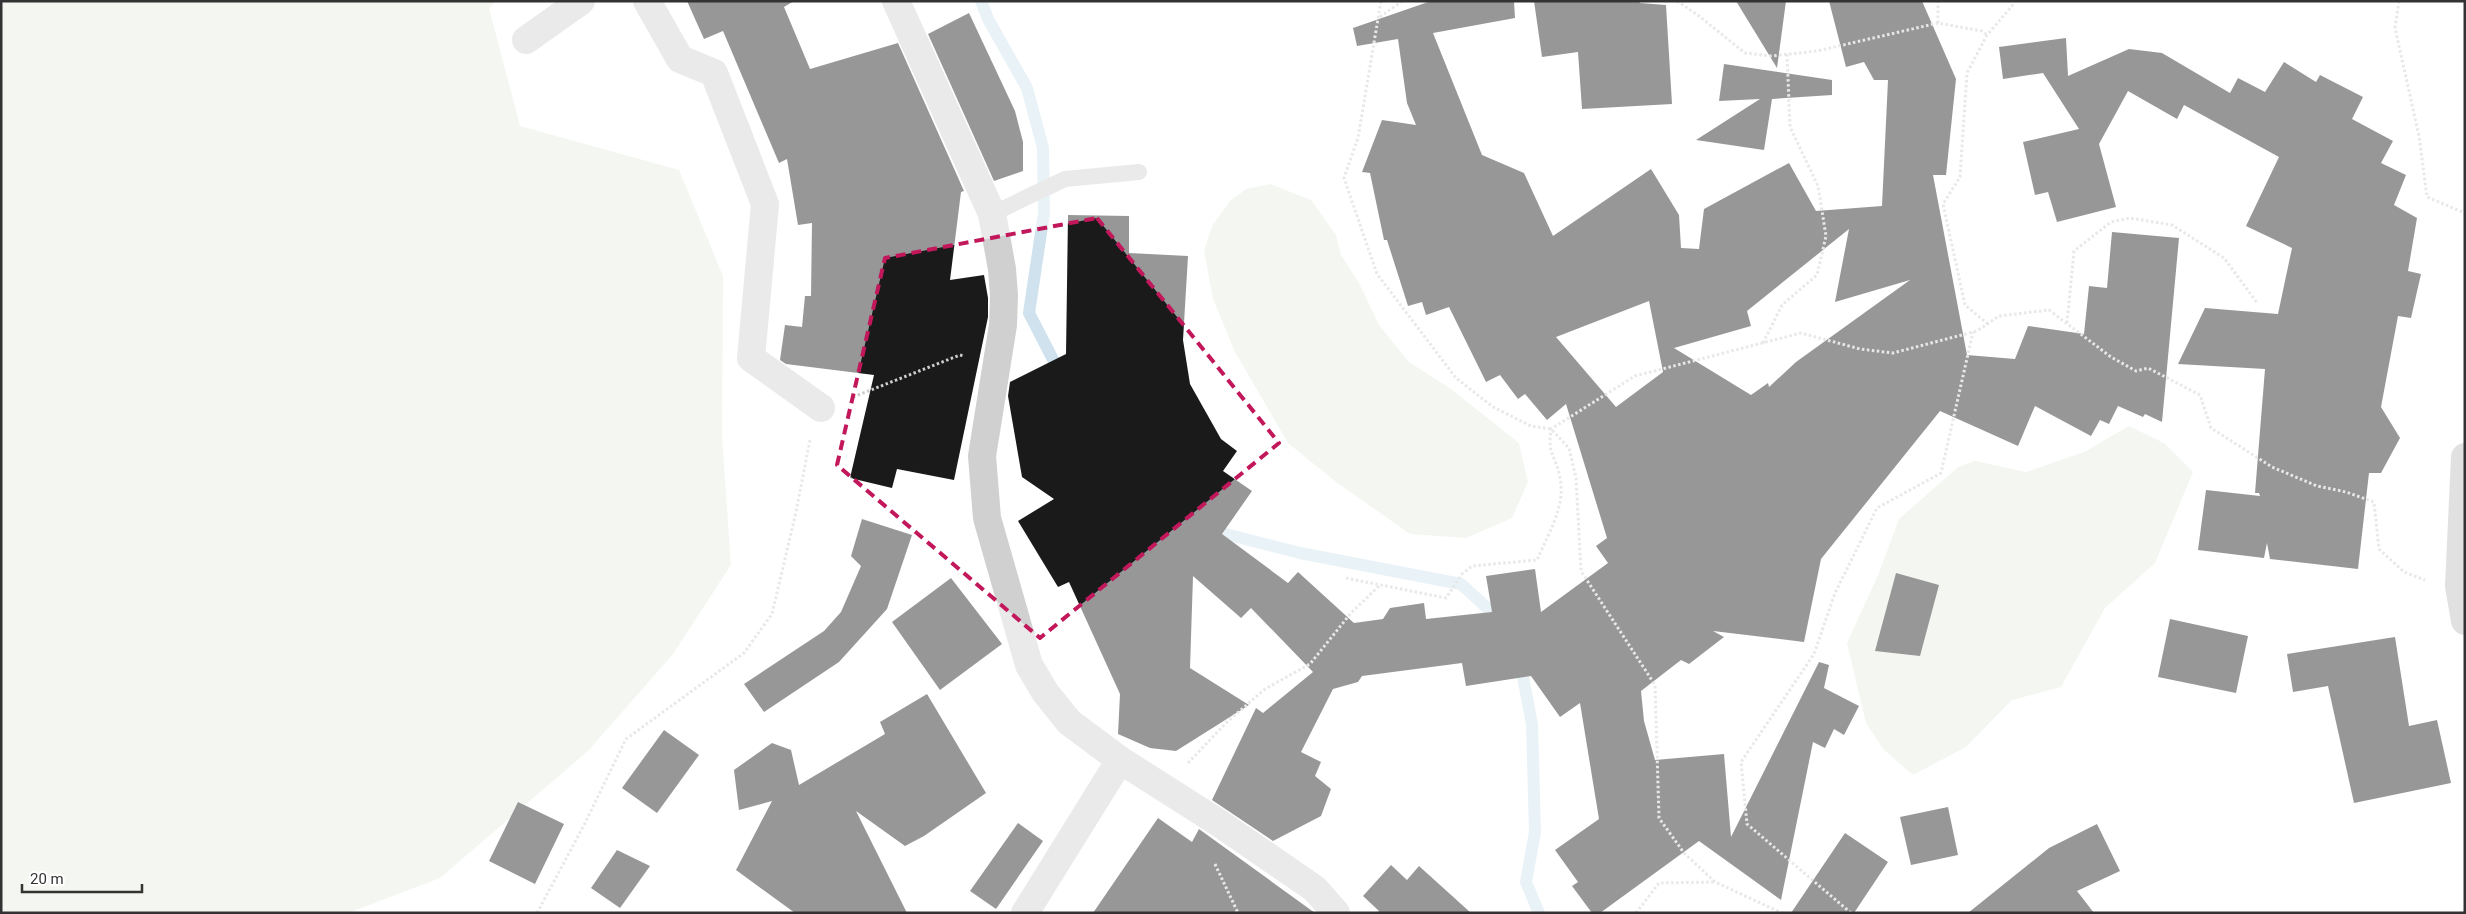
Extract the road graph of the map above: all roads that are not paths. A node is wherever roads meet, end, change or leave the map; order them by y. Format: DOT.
graph roads {
  1 [pos="581,1"];
  2 [pos="647,1"];
  3 [pos="896,1"];
  4 [pos="526,40"];
  5 [pos="1139,172"];
  6 [pos="992,214"];
  7 [pos="821,408"];
  8 [pos="2465,457"];
  9 [pos="2465,622"];
  10 [pos="1120,760"];
  11 [pos="1025,913"];
  12 [pos="1336,913"];
  1 -- 4 [label="street"];
  2 -- 7 [label="street"];
  3 -- 6 [label="street"];
  5 -- 6 [label="lane"];
  6 -- 10 [label="street"];
  8 -- 9 [label="street"];
  10 -- 11 [label="street"];
  10 -- 12 [label="street"];
}
